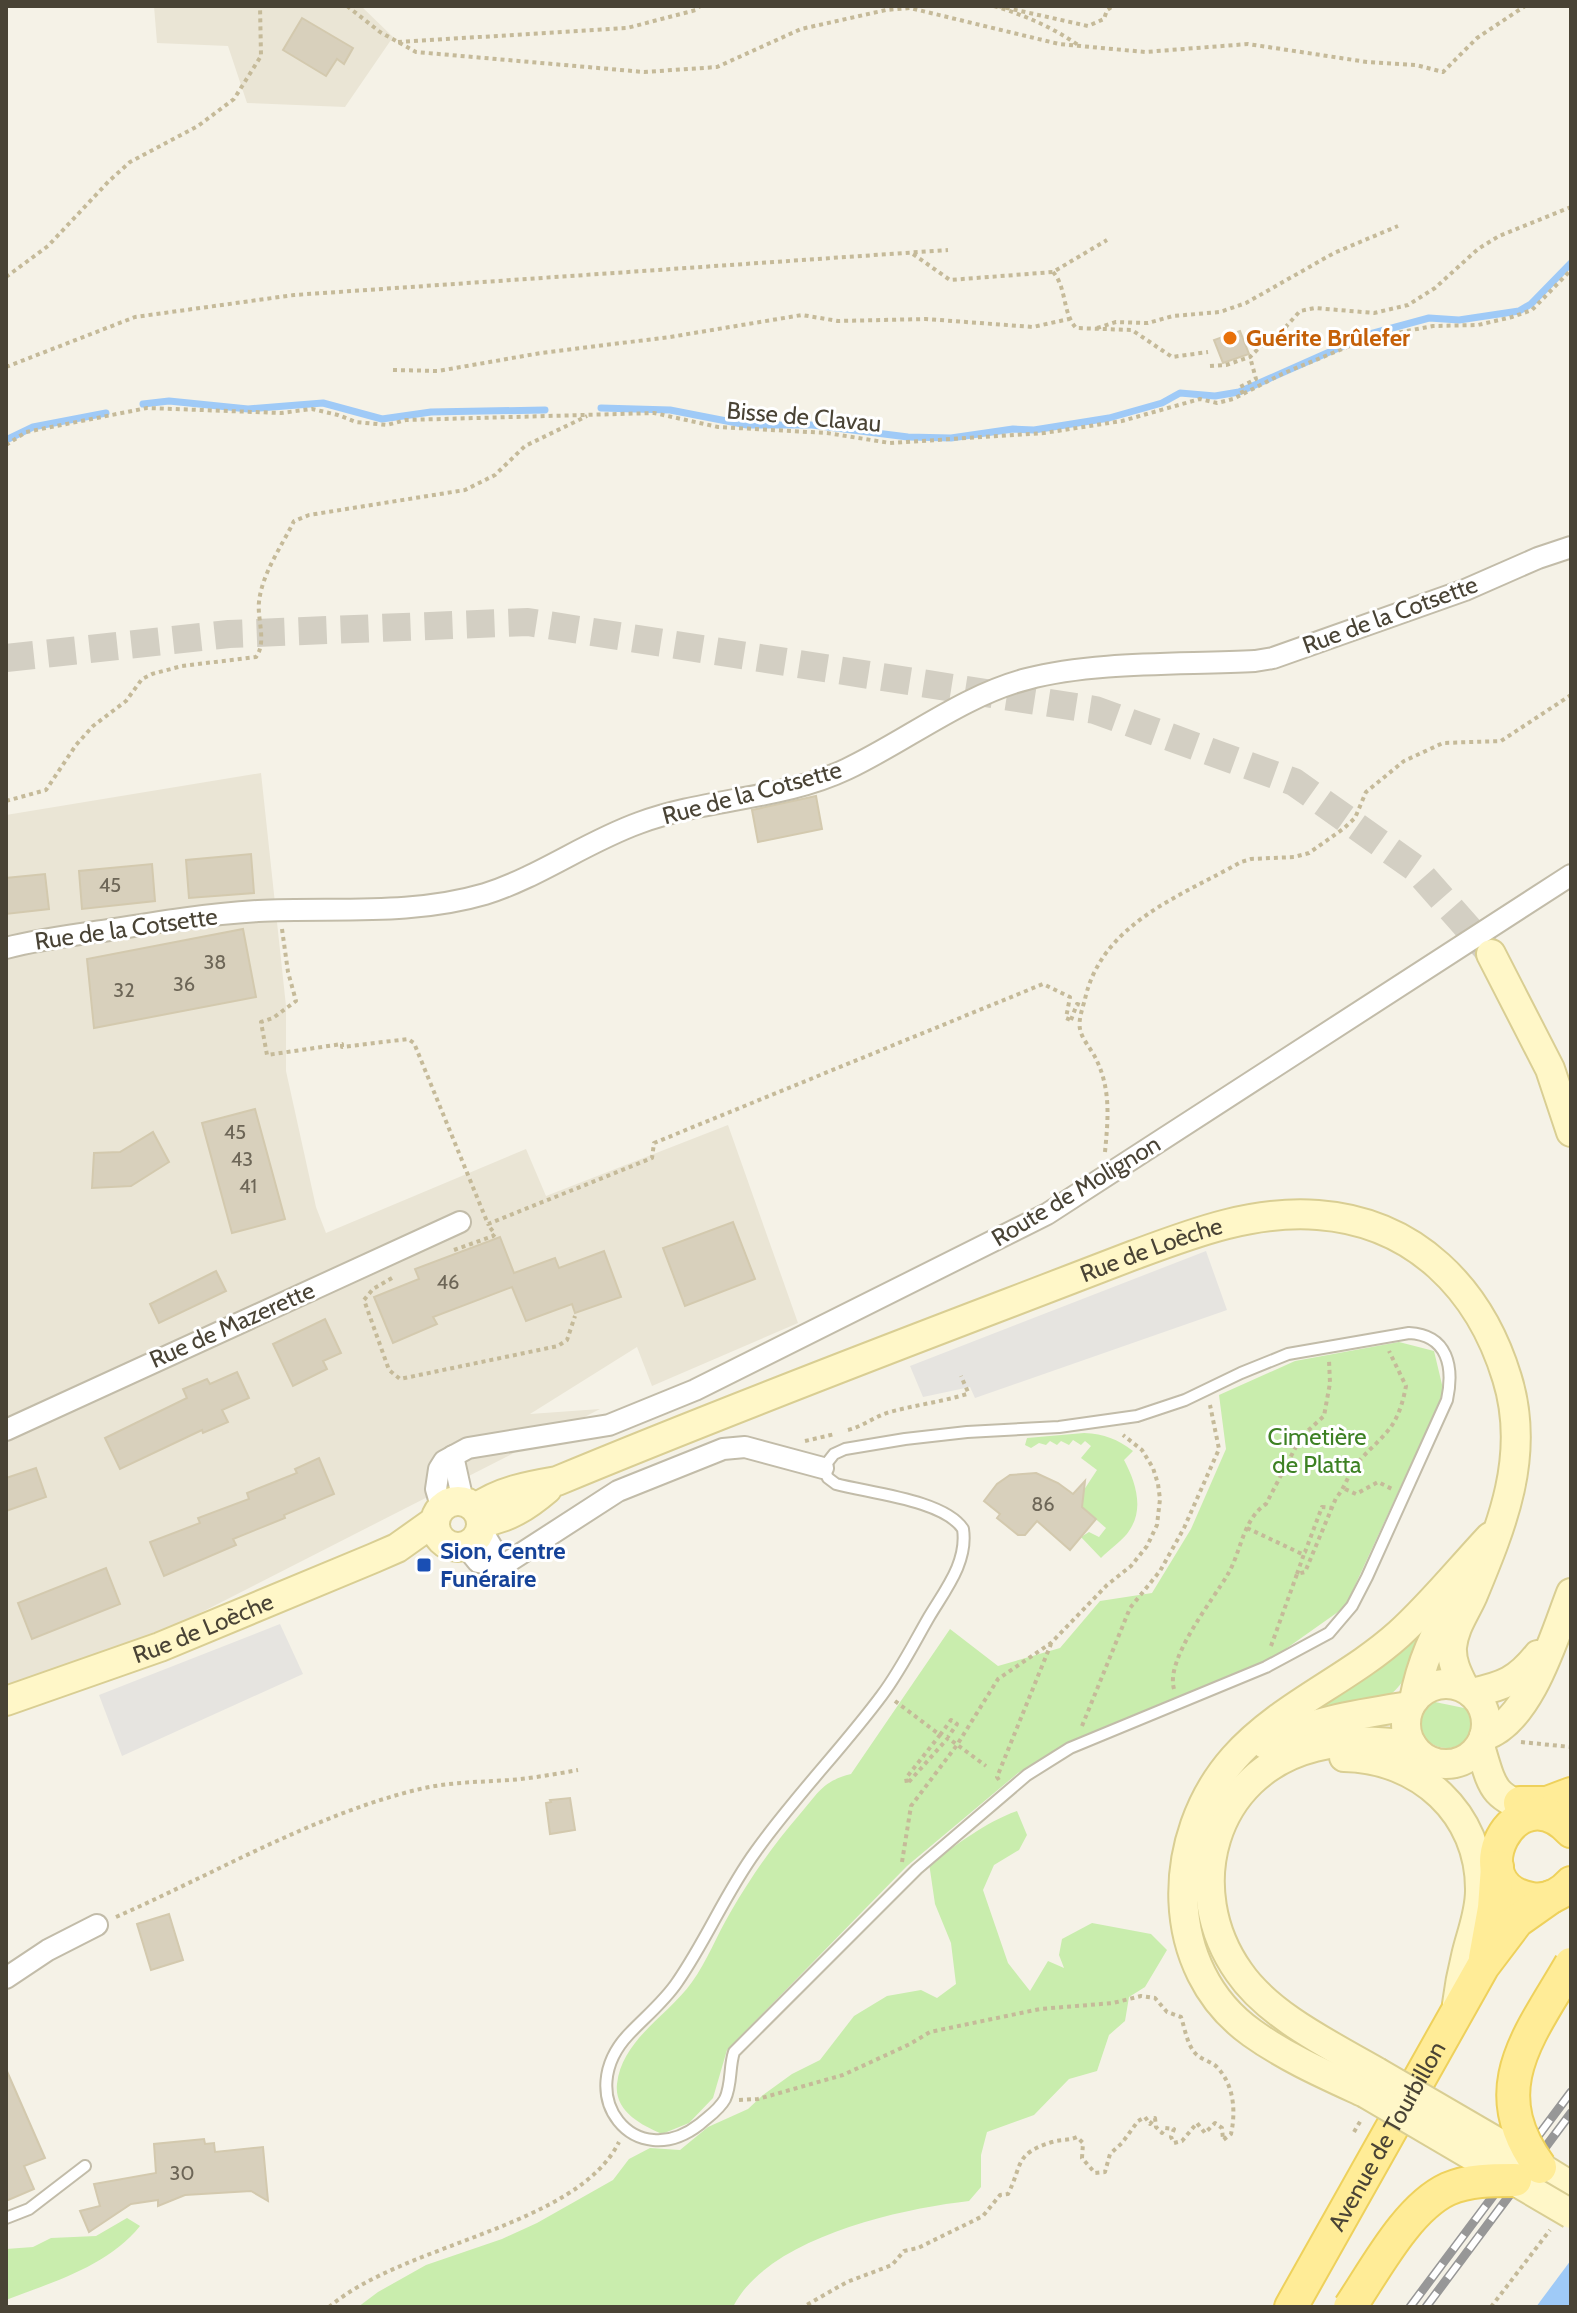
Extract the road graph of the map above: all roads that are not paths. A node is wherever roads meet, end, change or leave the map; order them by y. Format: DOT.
graph roads {
  1 [pos="1571,547"];
  2 [pos="1571,875"];
  3 [pos="6,948"];
  4 [pos="1491,954"];
  5 [pos="1571,1132"];
  6 [pos="460,1222"];
  7 [pos="6,1430"];
  8 [pos="823,1468"];
  9 [pos="461,1522"];
  10 [pos="1499,1527"];
  11 [pos="1482,1572"];
  12 [pos="1571,1593"];
  13 [pos="1555,1632"];
  14 [pos="1468,1690"];
  15 [pos="6,1701"];
  16 [pos="1412,1703"];
  17 [pos="1482,1741"];
  18 [pos="1412,1745"];
  19 [pos="1233,1760"];
  20 [pos="1434,1762"];
  21 [pos="1571,1794"];
  22 [pos="1510,1802"];
  23 [pos="1232,1807"];
  24 [pos="1558,1817"];
  25 [pos="1496,1861"];
  26 [pos="1561,1890"];
  27 [pos="97,1925"];
  28 [pos="1571,1964"];
  29 [pos="1483,1966"];
  30 [pos="6,1978"];
  31 [pos="1454,2020"];
  32 [pos="1369,2092"];
  33 [pos="85,2166"];
  34 [pos="1527,2174"];
  35 [pos="1571,2186"];
  36 [pos="6,2218"];
  37 [pos="1562,2220"];
  38 [pos="1291,2307"];
  39 [pos="1350,2307"];
  1 -- 3 [label="street, Rue de la Cotsette"];
  2 -- 9 [label="street, Route de Molignon"];
  4 -- 5 [label="street"];
  6 -- 7 [label="street, Rue de Mazerette"];
  8 -- 8 [label="lane"];
  8 -- 9 [label="street"];
  9 -- 10 [label="street, Rue de Loèche"];
  9 -- 15 [label="street, Rue de Loèche"];
  10 -- 11 [label="street, Rue de Loèche"];
  10 -- 19 [label="street"];
  11 -- 14 [label="street, Rue de Loèche"];
  11 -- 16 [label="street, Rue de Loèche"];
  12 -- 13 [label="street"];
  13 -- 14 [label="street"];
  13 -- 17 [label="street"];
  14 -- 16 [label="street"];
  14 -- 17 [label="street"];
  16 -- 18 [label="street"];
  16 -- 19 [label="street"];
  17 -- 20 [label="street"];
  17 -- 22 [label="street"];
  18 -- 20 [label="street"];
  18 -- 23 [label="street"];
  19 -- 32 [label="street"];
  20 -- 25 [label="street"];
  21 -- 22 [label="main road"];
  22 -- 24 [label="street"];
  23 -- 31 [label="street"];
  23 -- 32 [label="street"];
  24 -- 25 [label="main road"];
  25 -- 26 [label="main road"];
  25 -- 29 [label="main road, Avenue de Tourbillon"];
  26 -- 29 [label="main road, Avenue de Tourbillon"];
  27 -- 30 [label="street"];
  28 -- 34 [label="main road, bridge"];
  29 -- 31 [label="main road, Avenue de Tourbillon"];
  31 -- 38 [label="main road, Avenue de Tourbillon"];
  32 -- 34 [label="street, bridge"];
  33 -- 36 [label="lane"];
  34 -- 35 [label="street"];
  34 -- 37 [label="street, bridge"];
  34 -- 39 [label="main road, bridge"];
}
